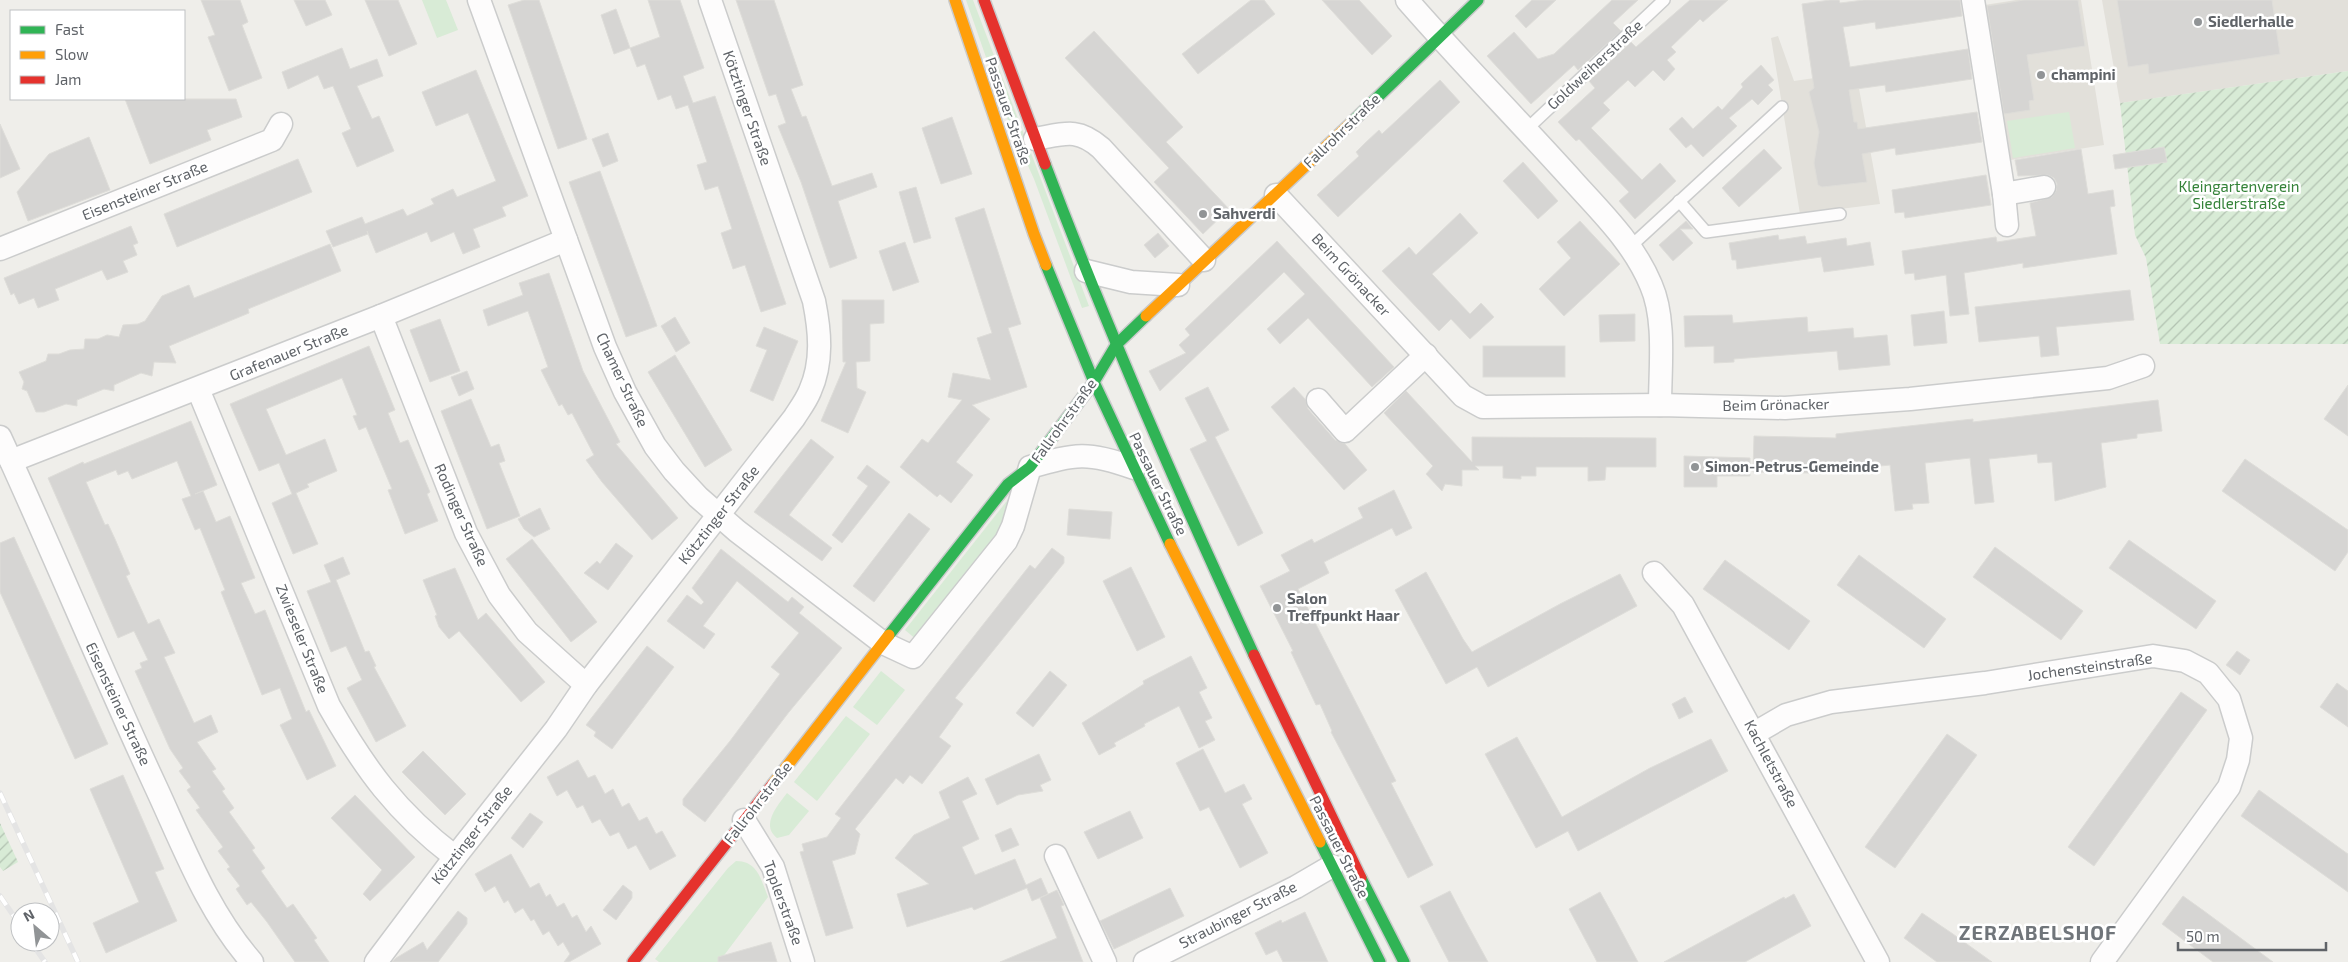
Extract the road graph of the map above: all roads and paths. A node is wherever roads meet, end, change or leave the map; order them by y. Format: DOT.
graph roads {
  1 [pos="479,0"];
  2 [pos="710,0"];
  3 [pos="955,0"];
  4 [pos="984,0"];
  5 [pos="1407,0"];
  6 [pos="1478,0"];
  7 [pos="1664,0"];
  8 [pos="1973,0"];
  9 [pos="1438,36"];
  10 [pos="1782,107"];
  11 [pos="281,124"];
  12 [pos="1527,129"];
  13 [pos="1036,139"];
  14 [pos="2044,187"];
  15 [pos="2004,194"];
  16 [pos="1276,195"];
  17 [pos="1679,201"];
  18 [pos="1840,214"];
  19 [pos="2007,225"];
  20 [pos="566,240"];
  21 [pos="1631,246"];
  22 [pos="0,250"];
  23 [pos="1204,260"];
  24 [pos="1086,271"];
  25 [pos="1178,285"];
  26 [pos="381,316"];
  27 [pos="1116,345"];
  28 [pos="1426,355"];
  29 [pos="2143,366"];
  30 [pos="1094,382"];
  31 [pos="198,389"];
  32 [pos="1318,400"];
  33 [pos="1660,405"];
  34 [pos="0,437"];
  35 [pos="11,461"];
  36 [pos="1030,467"];
  37 [pos="1134,468"];
  38 [pos="719,515"];
  39 [pos="1654,573"];
  40 [pos="883,643"];
  41 [pos="586,685"];
  42 [pos="1755,733"];
  43 [pos="744,820"];
  44 [pos="454,856"];
  45 [pos="1056,856"];
  46 [pos="1332,866"];
  47 [pos="252,962"];
  48 [pos="376,962"];
  49 [pos="633,962"];
  50 [pos="803,962"];
  51 [pos="1105,962"];
  52 [pos="1145,962"];
  53 [pos="1380,962"];
  54 [pos="1404,962"];
  55 [pos="1878,962"];
  56 [pos="2102,962"];
  1 -- 20 [label="street, Chamer Straße"];
  2 -- 38 [label="street, Kötztinger Straße"];
  3 -- 30 [label="main road, Passauer Straße"];
  4 -- 13 [label="main road, Passauer Straße"];
  5 -- 9 [label="street"];
  6 -- 9 [label="main road, Fallrohrstraße"];
  7 -- 12 [label="lane, Goldweiherstraße"];
  8 -- 15 [label="street"];
  9 -- 12 [label="street"];
  9 -- 16 [label="main road, Fallrohrstraße"];
  10 -- 17 [label="lane"];
  11 -- 22 [label="street, Eisensteiner Straße"];
  12 -- 21 [label="street"];
  13 -- 23 [label="street"];
  13 -- 24 [label="main road, Passauer Straße"];
  14 -- 15 [label="street"];
  15 -- 19 [label="street"];
  16 -- 23 [label="main road, Fallrohrstraße"];
  16 -- 28 [label="street, Beim Grönacker"];
  17 -- 18 [label="lane"];
  17 -- 21 [label="lane"];
  20 -- 26 [label="street, Grafenauer Straße"];
  20 -- 38 [label="street, Chamer Straße"];
  21 -- 33 [label="street"];
  23 -- 25 [label="main road, Fallrohrstraße"];
  24 -- 25 [label="street"];
  24 -- 27 [label="main road, Passauer Straße"];
  25 -- 27 [label="main road, Fallrohrstraße"];
  26 -- 31 [label="street, Grafenauer Straße"];
  26 -- 41 [label="street, Rodinger Straße"];
  27 -- 30 [label="main road, Fallrohrstraße"];
  27 -- 54 [label="main road, Passauer Straße"];
  28 -- 32 [label="street"];
  28 -- 33 [label="street, Beim Grönacker"];
  29 -- 33 [label="street, Beim Grönacker"];
  30 -- 36 [label="main road, Fallrohrstraße"];
  30 -- 37 [label="main road, Passauer Straße"];
  31 -- 35 [label="street, Grafenauer Straße"];
  31 -- 44 [label="street, Zwieseler Straße"];
  34 -- 35 [label="street, Eisensteiner Straße"];
  35 -- 47 [label="street, Eisensteiner Straße"];
  36 -- 37 [label="street, Fallrohrstraße"];
  36 -- 40 [label="main road, Fallrohrstraße"];
  36 -- 40 [label="street, Fallrohrstraße"];
  37 -- 46 [label="main road, Passauer Straße"];
  38 -- 40 [label="street, Chamer Straße"];
  38 -- 41 [label="street, Kötztinger Straße"];
  39 -- 42 [label="street, Kachletstraße"];
  40 -- 43 [label="main road, Fallrohrstraße"];
  41 -- 44 [label="street, Kötztinger Straße"];
  42 -- 55 [label="street, Kachletstraße"];
  42 -- 56 [label="street, Jochensteinstraße"];
  43 -- 49 [label="main road, Fallrohrstraße"];
  43 -- 50 [label="street, Toplerstraße"];
  44 -- 48 [label="street, Kötztinger Straße"];
  45 -- 51 [label="street"];
  46 -- 52 [label="street, Straubinger Straße"];
  46 -- 53 [label="main road, Passauer Straße"];
}
